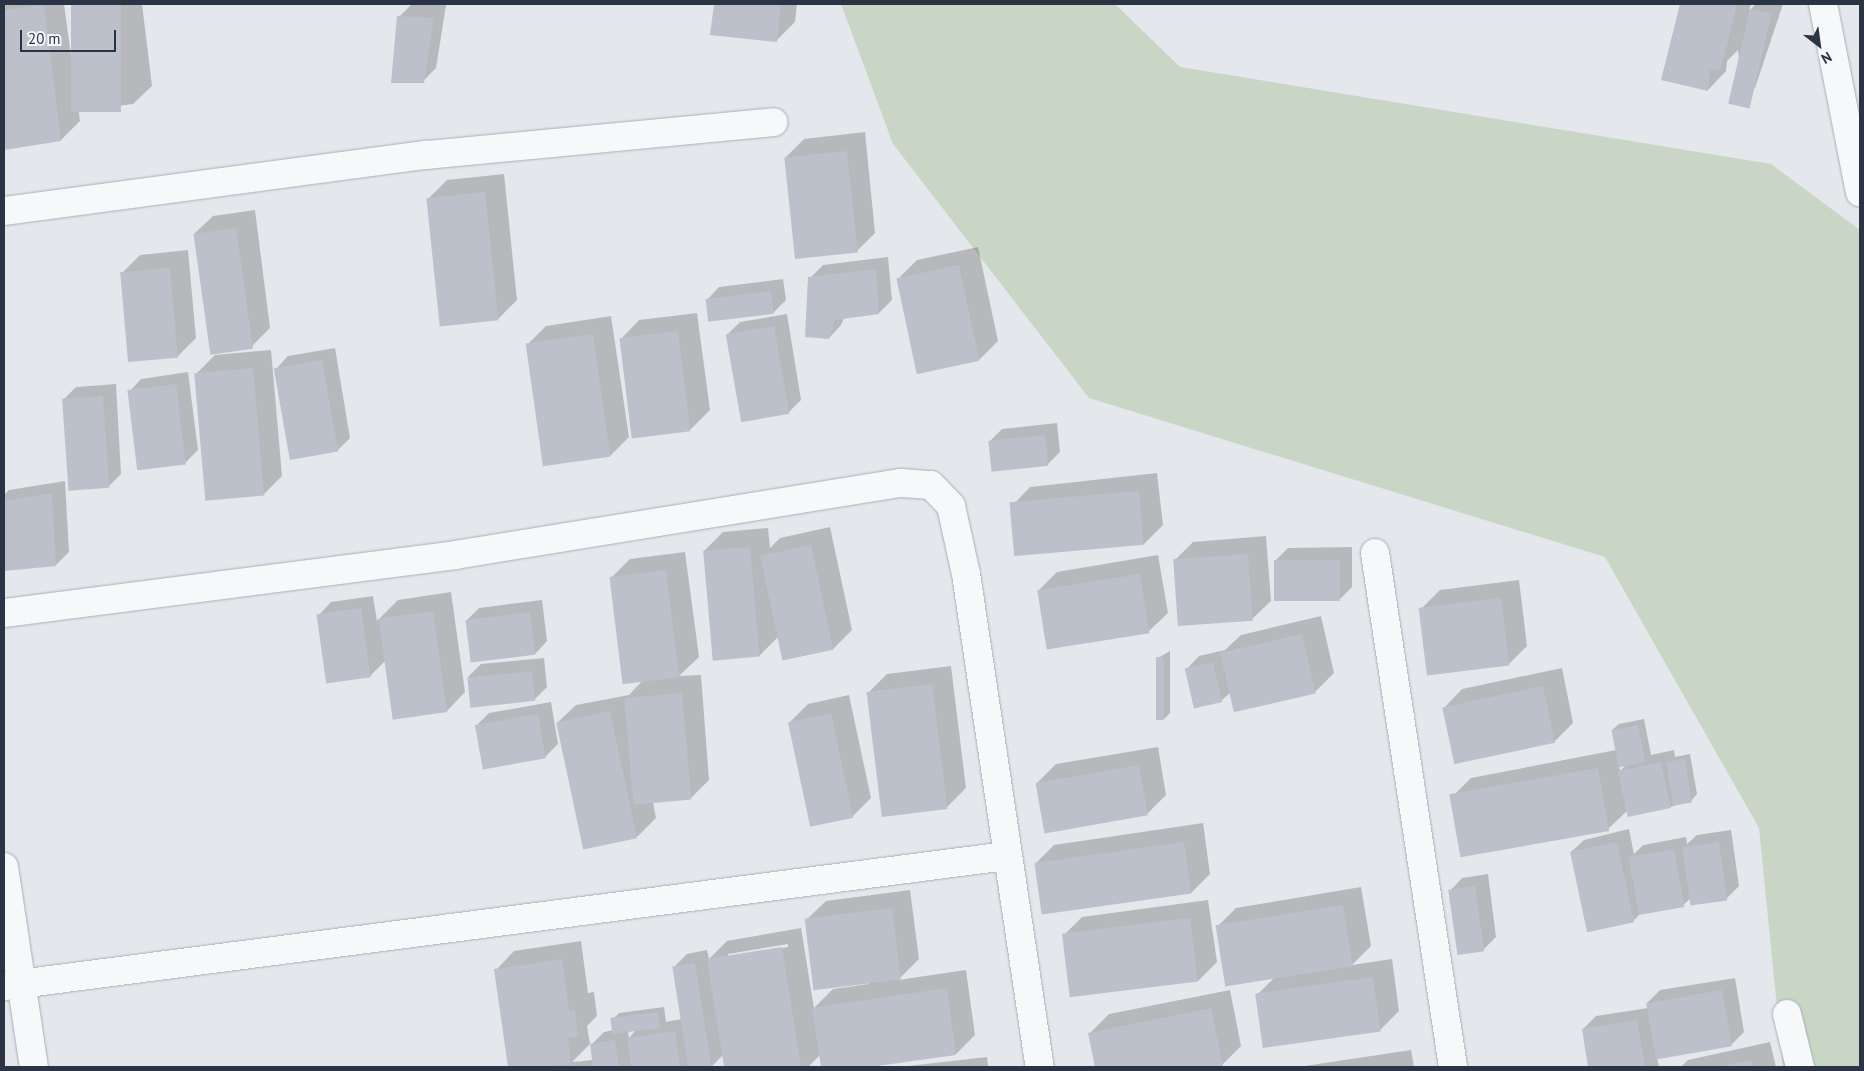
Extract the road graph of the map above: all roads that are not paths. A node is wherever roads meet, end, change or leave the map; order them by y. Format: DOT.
graph roads {
  1 [pos="1823,4"];
  2 [pos="773,122"];
  3 [pos="1860,192"];
  4 [pos="4,211"];
  5 [pos="1375,553"];
  6 [pos="4,613"];
  7 [pos="1006,856"];
  8 [pos="4,867"];
  9 [pos="12,985"];
  10 [pos="1788,1014"];
  11 [pos="34,1067"];
  12 [pos="1040,1067"];
  13 [pos="1453,1067"];
  14 [pos="1800,1067"];
  1 -- 3 [label="street"];
  2 -- 4 [label="street"];
  5 -- 13 [label="street"];
  6 -- 7 [label="street"];
  7 -- 9 [label="street"];
  7 -- 12 [label="street"];
  8 -- 9 [label="street"];
  9 -- 11 [label="street"];
  10 -- 14 [label="street"];
}
